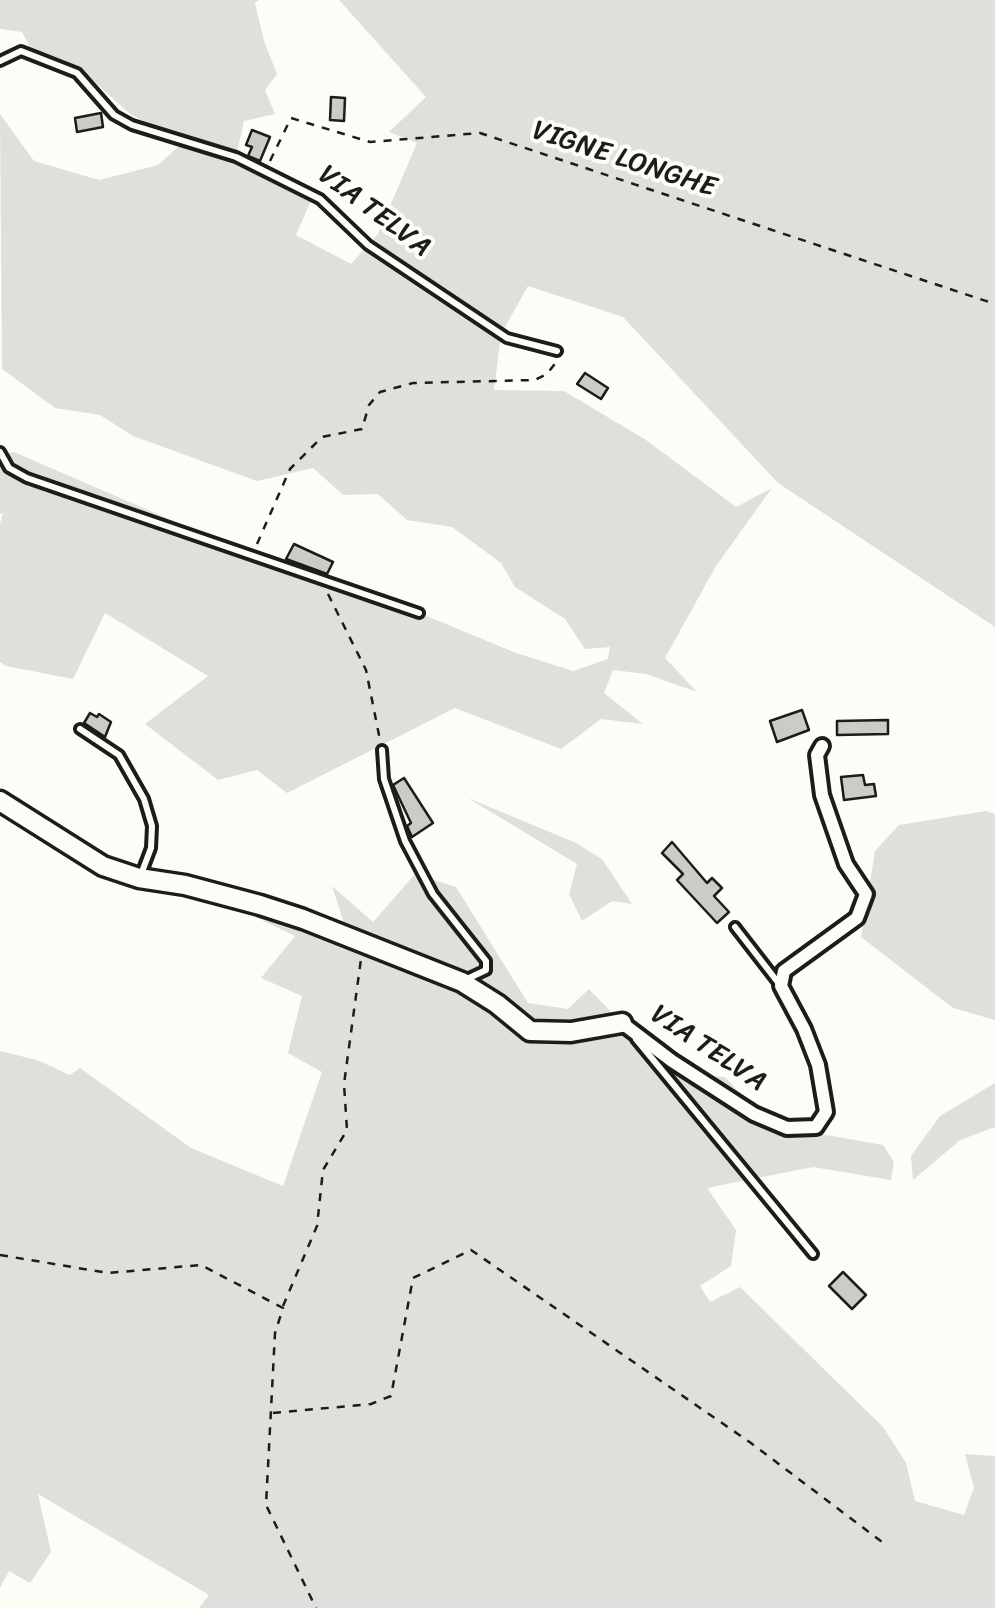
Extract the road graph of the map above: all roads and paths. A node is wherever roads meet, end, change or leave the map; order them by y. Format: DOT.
graph roads {
  1 [pos="0,61"];
  2 [pos="265,172"];
  3 [pos="995,304"];
  4 [pos="557,350"];
  5 [pos="0,452"];
  6 [pos="252,555"];
  7 [pos="328,583"];
  8 [pos="419,613"];
  9 [pos="80,728"];
  10 [pos="822,746"];
  11 [pos="382,750"];
  12 [pos="0,800"];
  13 [pos="139,878"];
  14 [pos="735,927"];
  15 [pos="364,944"];
  16 [pos="462,982"];
  17 [pos="781,986"];
  18 [pos="622,1023"];
  19 [pos="813,1254"];
  20 [pos="0,1255"];
  21 [pos="283,1308"];
  22 [pos="273,1413"];
  23 [pos="886,1545"];
  24 [pos="316,1608"];
  1 -- 2 [label="lane, VIA TELVA"];
  2 -- 3 [label="path, VIGNE LONGHE"];
  2 -- 4 [label="lane, VIA TELVA"];
  4 -- 6 [label="path"];
  5 -- 6 [label="lane"];
  6 -- 7 [label="lane"];
  7 -- 8 [label="lane"];
  7 -- 11 [label="path"];
  9 -- 13 [label="lane"];
  10 -- 17 [label="street"];
  11 -- 16 [label="lane"];
  12 -- 13 [label="street, VIA TELVA"];
  13 -- 15 [label="street, VIA TELVA"];
  14 -- 17 [label="lane"];
  15 -- 16 [label="street, VIA TELVA"];
  15 -- 21 [label="path"];
  16 -- 18 [label="street, VIA TELVA"];
  17 -- 18 [label="street, VIA TELVA"];
  18 -- 19 [label="lane"];
  20 -- 21 [label="path"];
  21 -- 22 [label="path"];
  22 -- 23 [label="path"];
  22 -- 24 [label="path"];
}
